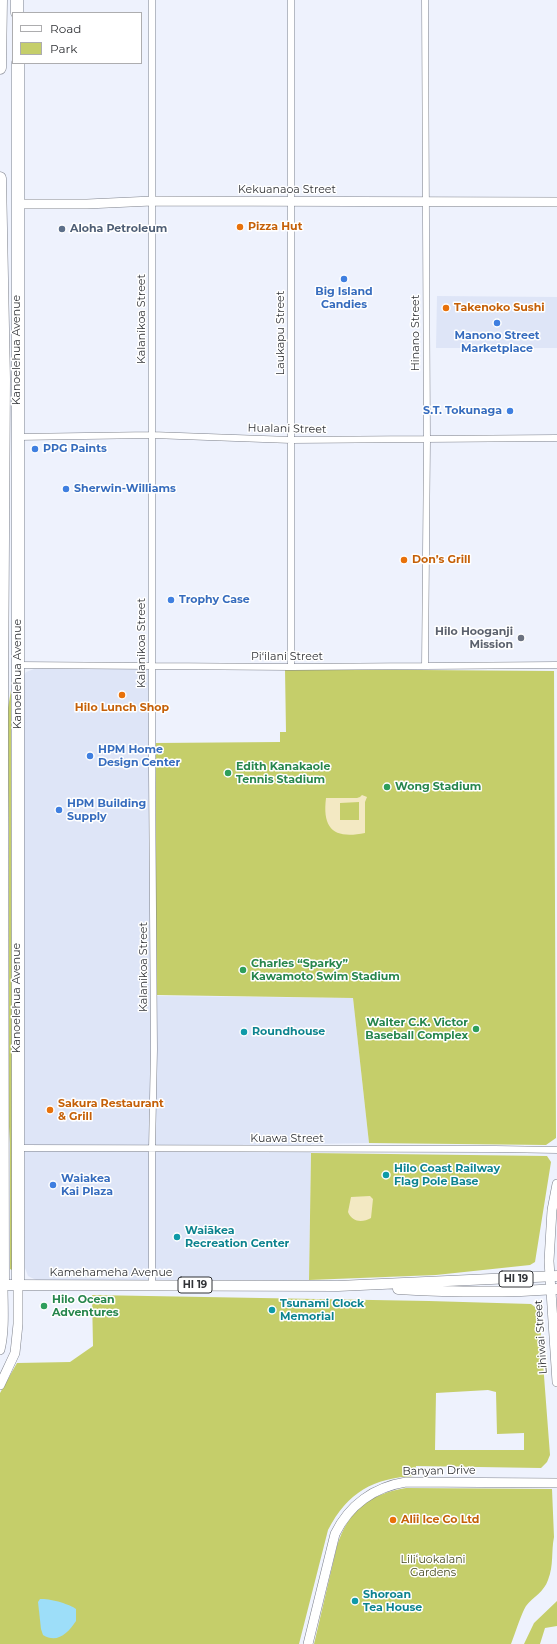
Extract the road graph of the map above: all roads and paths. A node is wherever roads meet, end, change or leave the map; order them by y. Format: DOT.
graph roads {
  1 [pos="1,0"];
  2 [pos="17,0"];
  3 [pos="152,0"];
  4 [pos="291,0"];
  5 [pos="426,0"];
  6 [pos="17,12"];
  7 [pos="18,64"];
  8 [pos="0,68"];
  9 [pos="0,178"];
  10 [pos="152,201"];
  11 [pos="426,201"];
  12 [pos="291,202"];
  13 [pos="557,202"];
  14 [pos="17,204"];
  15 [pos="0,205"];
  16 [pos="152,435"];
  17 [pos="17,437"];
  18 [pos="557,438"];
  19 [pos="291,440"];
  20 [pos="427,440"];
  21 [pos="3,645"];
  22 [pos="18,665"];
  23 [pos="152,665"];
  24 [pos="557,665"];
  25 [pos="425,666"];
  26 [pos="291,667"];
  27 [pos="2,699"];
  28 [pos="17,1148"];
  29 [pos="152,1148"];
  30 [pos="557,1150"];
  31 [pos="557,1184"];
  32 [pos="1,1267"];
  33 [pos="553,1276"];
  34 [pos="1,1285"];
  35 [pos="18,1285"];
  36 [pos="152,1285"];
  37 [pos="338,1286"];
  38 [pos="553,1289"];
  39 [pos="1,1307"];
  40 [pos="0,1350"];
  41 [pos="557,1382"];
  42 [pos="0,1385"];
  43 [pos="557,1483"];
  44 [pos="308,1644"];
  1 -- 8 [label="highway"];
  2 -- 6 [label="highway"];
  3 -- 10 [label="street, Kalanikoa Street"];
  4 -- 12 [label="street, Laukapu Street"];
  5 -- 11 [label="street, Hinano Street"];
  7 -- 14 [label="highway, Kanoelehua Avenue"];
  9 -- 15 [label="highway, Kanoelehua Avenue"];
  10 -- 12 [label="street, Kekuanaoa Street"];
  10 -- 14 [label="street, Kekuanaoa Street"];
  10 -- 16 [label="street, Kalanikoa Street"];
  11 -- 12 [label="street, Kekuanaoa Street"];
  11 -- 13 [label="street, Kekuanaoa Street"];
  11 -- 20 [label="street, Hinano Street"];
  12 -- 19 [label="street, Laukapu Street"];
  14 -- 15 [label="highway"];
  14 -- 17 [label="highway, Kanoelehua Avenue"];
  15 -- 21 [label="highway, Kanoelehua Avenue"];
  16 -- 17 [label="street, Hualani Street"];
  16 -- 19 [label="street, Hualani Street"];
  16 -- 23 [label="street, Kalanikoa Street"];
  17 -- 22 [label="highway, Kanoelehua Avenue"];
  18 -- 20 [label="street, Hualani Street"];
  19 -- 20 [label="street, Hualani Street"];
  19 -- 26 [label="street, Laukapu Street"];
  20 -- 25 [label="street, Hinano Street"];
  21 -- 22 [label="highway"];
  21 -- 27 [label="highway, Kanoelehua Avenue"];
  22 -- 23 [label="street, Pi‘ilani Street"];
  22 -- 27 [label="highway"];
  22 -- 28 [label="highway, Kanoelehua Avenue"];
  23 -- 26 [label="street, Pi‘ilani Street"];
  23 -- 29 [label="street, Kalanikoa Street"];
  24 -- 25 [label="street, Pi‘ilani Street"];
  25 -- 26 [label="street, Pi‘ilani Street"];
  27 -- 32 [label="highway, Kanoelehua Avenue"];
  28 -- 29 [label="street, Kuawa Street"];
  28 -- 35 [label="highway, Kanoelehua Avenue"];
  29 -- 30 [label="street, Kuawa Street"];
  29 -- 36 [label="street, Kalanikoa Street"];
  31 -- 33 [label="street, Lihiwai Street"];
  32 -- 34 [label="highway, Kanoelehua Avenue"];
  33 -- 37 [label="main road, Kamehameha Avenue / HI 19"];
  33 -- 38 [label="street, Lihiwai Street"];
  34 -- 35 [label="main road, Kamehameha Avenue / HI 19"];
  34 -- 39 [label="street"];
  35 -- 36 [label="main road, Kamehameha Avenue / HI 19"];
  35 -- 42 [label="street"];
  36 -- 37 [label="main road, Kamehameha Avenue / HI 19"];
  37 -- 38 [label="main road, Kamehameha Avenue / HI 19"];
  38 -- 41 [label="street, Lihiwai Street"];
  39 -- 40 [label="street"];
  43 -- 44 [label="street, Banyan Drive"];
}
